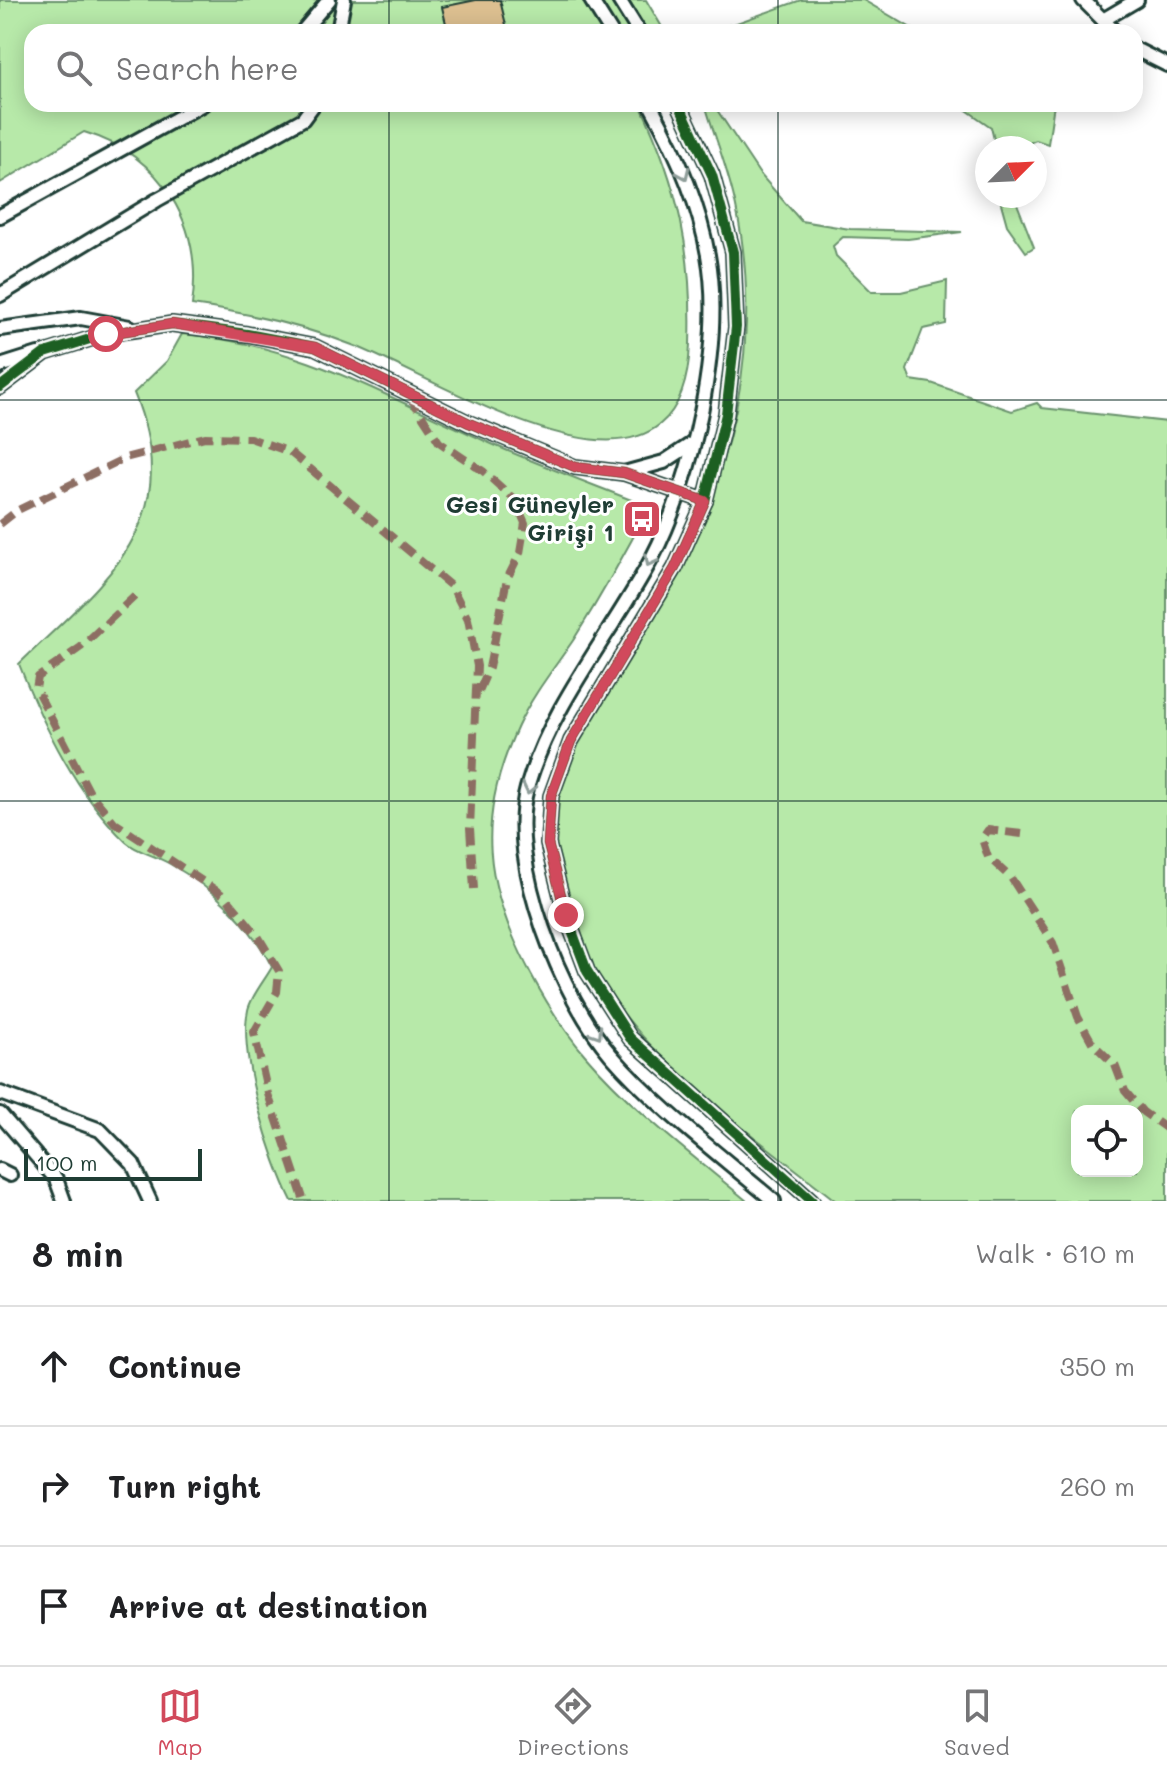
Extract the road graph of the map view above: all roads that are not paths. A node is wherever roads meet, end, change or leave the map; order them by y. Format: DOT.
graph roads {
  1 [pos="329,0"];
  2 [pos="344,0"];
  3 [pos="591,0"];
  4 [pos="619,0"];
  5 [pos="1083,0"];
  6 [pos="1137,0"];
  7 [pos="1103,20"];
  8 [pos="309,24"];
  9 [pos="340,24"];
  10 [pos="606,24"];
  11 [pos="634,24"];
  12 [pos="1107,24"];
  13 [pos="1143,53"];
  14 [pos="1167,65"];
  15 [pos="188,112"];
  16 [pos="308,112"];
  17 [pos="654,112"];
  18 [pos="683,112"];
  19 [pos="0,216"];
  20 [pos="0,295"];
  21 [pos="0,329"];
  22 [pos="145,330"];
  23 [pos="45,353"];
  24 [pos="0,366"];
  25 [pos="0,387"];
  26 [pos="693,443"];
  27 [pos="624,473"];
  28 [pos="682,493"];
  29 [pos="705,501"];
  30 [pos="0,1093"];
  31 [pos="0,1114"];
  32 [pos="64,1201"];
  33 [pos="150,1201"];
  34 [pos="774,1201"];
  35 [pos="812,1201"];
  1 -- 8 [label="street"];
  2 -- 9 [label="street"];
  3 -- 10 [label="street"];
  4 -- 11 [label="street"];
  5 -- 7 [label="street"];
  6 -- 7 [label="street"];
  7 -- 12 [label="street"];
  13 -- 14 [label="street"];
  15 -- 19 [label="street"];
  16 -- 20 [label="street"];
  17 -- 26 [label="street, one-way"];
  18 -- 29 [label="street"];
  21 -- 22 [label="street"];
  22 -- 23 [label="street"];
  22 -- 27 [label="street"];
  23 -- 24 [label="street"];
  23 -- 25 [label="street"];
  26 -- 27 [label="street"];
  26 -- 28 [label="street"];
  27 -- 28 [label="street"];
  28 -- 29 [label="street"];
  28 -- 34 [label="street, one-way"];
  29 -- 35 [label="street"];
  30 -- 33 [label="street"];
  31 -- 32 [label="street"];
}
